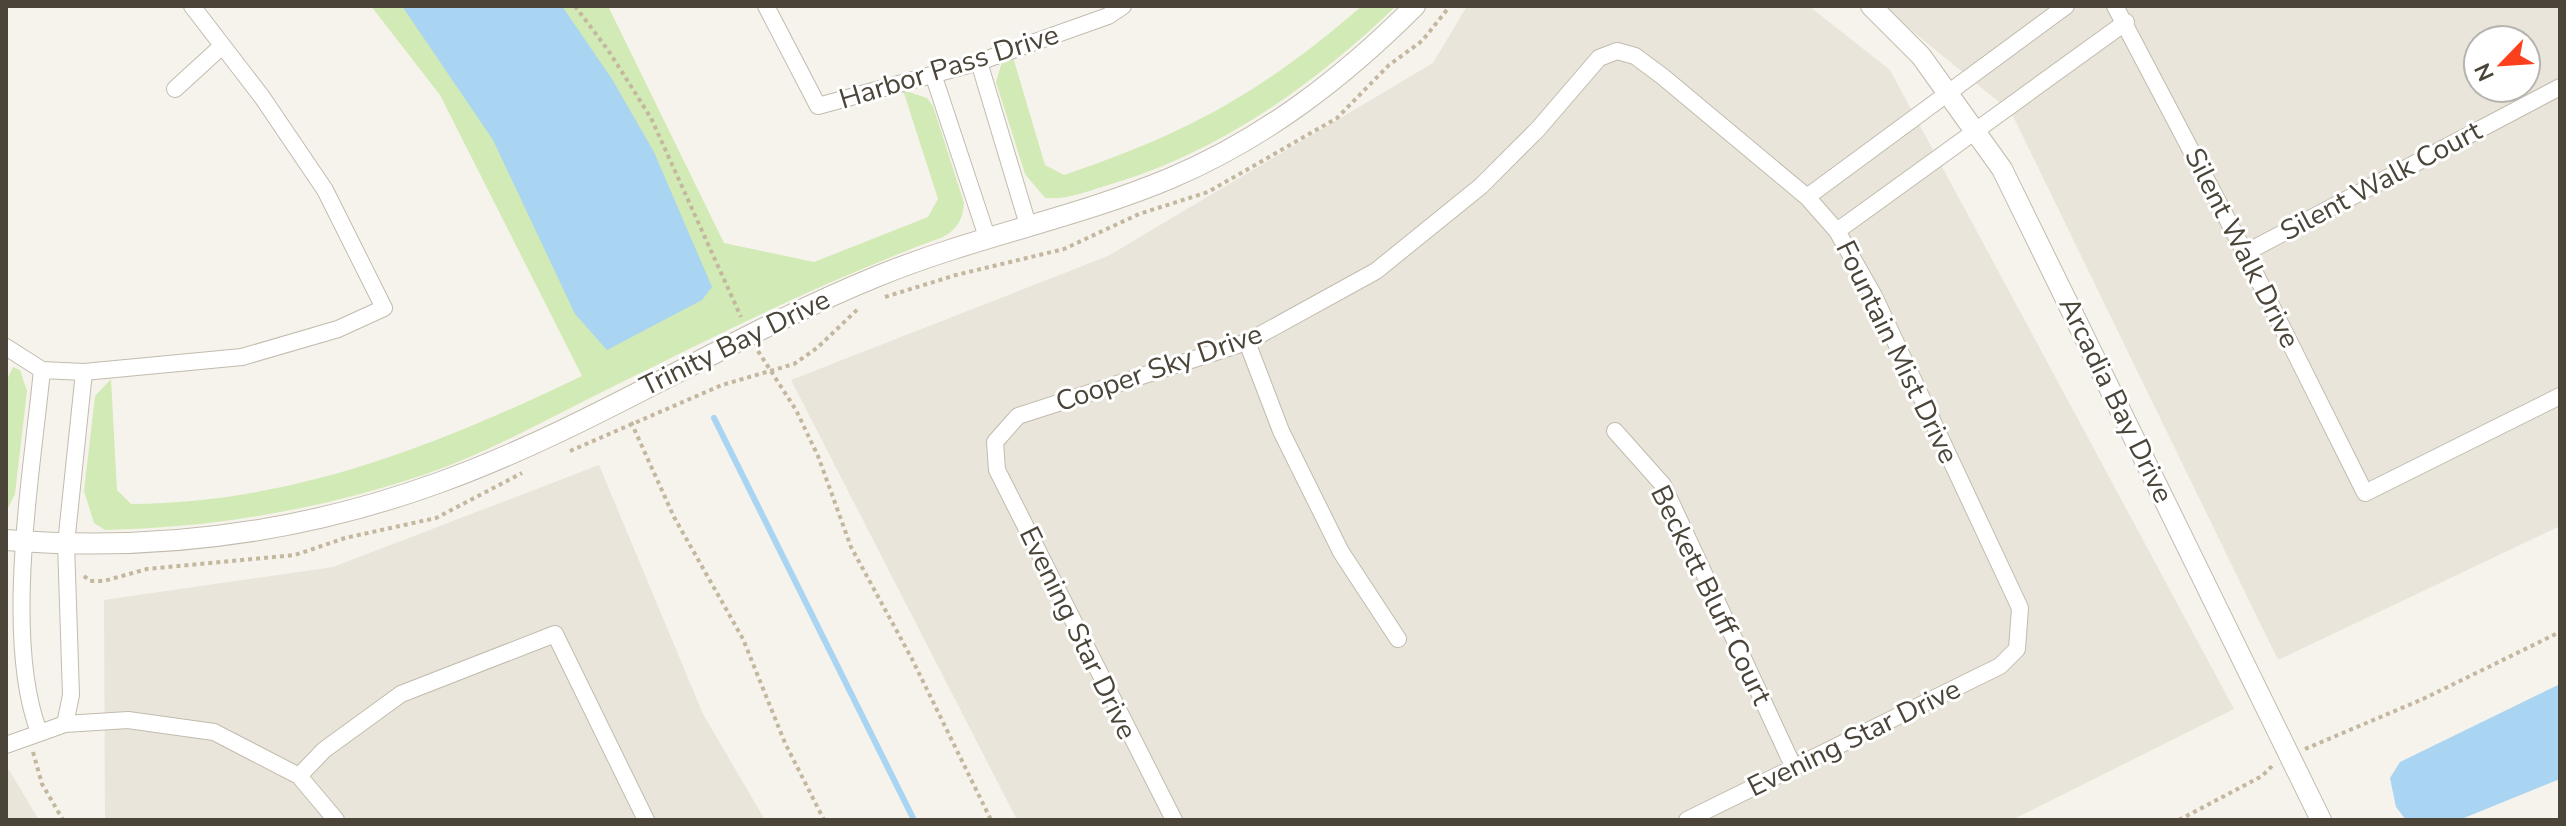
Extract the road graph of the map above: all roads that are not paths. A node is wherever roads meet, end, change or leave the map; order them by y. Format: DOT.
graph roads {
  1 [pos="192,6"];
  2 [pos="766,6"];
  3 [pos="1123,6"];
  4 [pos="1415,6"];
  5 [pos="1871,6"];
  6 [pos="2066,6"];
  7 [pos="2115,6"];
  8 [pos="2126,22"];
  9 [pos="222,46"];
  10 [pos="1617,51"];
  11 [pos="979,62"];
  12 [pos="933,74"];
  13 [pos="2560,87"];
  14 [pos="175,89"];
  15 [pos="1947,93"];
  16 [pos="1973,130"];
  17 [pos="1807,197"];
  18 [pos="1028,225"];
  19 [pos="1837,231"];
  20 [pos="987,237"];
  21 [pos="2245,253"];
  22 [pos="1247,342"];
  23 [pos="6,347"];
  24 [pos="42,370"];
  25 [pos="84,372"];
  26 [pos="2560,396"];
  27 [pos="1615,431"];
  28 [pos="995,442"];
  29 [pos="16,541"];
  30 [pos="66,544"];
  31 [pos="1398,639"];
  32 [pos="2017,649"];
  33 [pos="65,724"];
  34 [pos="33,734"];
  35 [pos="6,745"];
  36 [pos="1794,768"];
  37 [pos="299,776"];
  38 [pos="336,820"];
  39 [pos="646,820"];
  40 [pos="1174,820"];
  41 [pos="1687,820"];
  42 [pos="2321,820"];
  1 -- 9 [label="street"];
  2 -- 12 [label="street, Harbor Pass Drive"];
  3 -- 11 [label="street, Harbor Pass Drive"];
  4 -- 18 [label="street, Trinity Bay Drive"];
  5 -- 15 [label="street, Arcadia Bay Drive"];
  6 -- 15 [label="street"];
  7 -- 8 [label="street, Silent Walk Drive"];
  8 -- 16 [label="street"];
  8 -- 21 [label="street, Silent Walk Drive"];
  9 -- 14 [label="street"];
  9 -- 25 [label="street"];
  10 -- 17 [label="street, Fountain Mist Drive"];
  10 -- 22 [label="street, Cooper Sky Drive"];
  11 -- 12 [label="street, Harbor Pass Drive"];
  11 -- 18 [label="street"];
  12 -- 20 [label="street"];
  13 -- 21 [label="street, Silent Walk Court"];
  15 -- 16 [label="street, Arcadia Bay Drive"];
  15 -- 17 [label="street"];
  16 -- 19 [label="street"];
  16 -- 42 [label="street, Arcadia Bay Drive"];
  17 -- 19 [label="street, Fountain Mist Drive"];
  18 -- 20 [label="street, Trinity Bay Drive"];
  19 -- 32 [label="street, Fountain Mist Drive"];
  20 -- 30 [label="street, Trinity Bay Drive"];
  21 -- 26 [label="street, Silent Walk Drive"];
  22 -- 28 [label="street, Cooper Sky Drive"];
  22 -- 31 [label="street"];
  23 -- 24 [label="street"];
  24 -- 25 [label="street"];
  24 -- 29 [label="street"];
  25 -- 30 [label="street"];
  27 -- 36 [label="street, Beckett Bluff Court"];
  28 -- 40 [label="street, Evening Star Drive"];
  29 -- 30 [label="street, Trinity Bay Drive"];
  29 -- 34 [label="street"];
  30 -- 33 [label="street"];
  32 -- 36 [label="street, Evening Star Drive"];
  33 -- 34 [label="street"];
  33 -- 37 [label="street"];
  34 -- 35 [label="street"];
  36 -- 41 [label="street, Evening Star Drive"];
  37 -- 38 [label="street"];
  37 -- 39 [label="street"];
}
